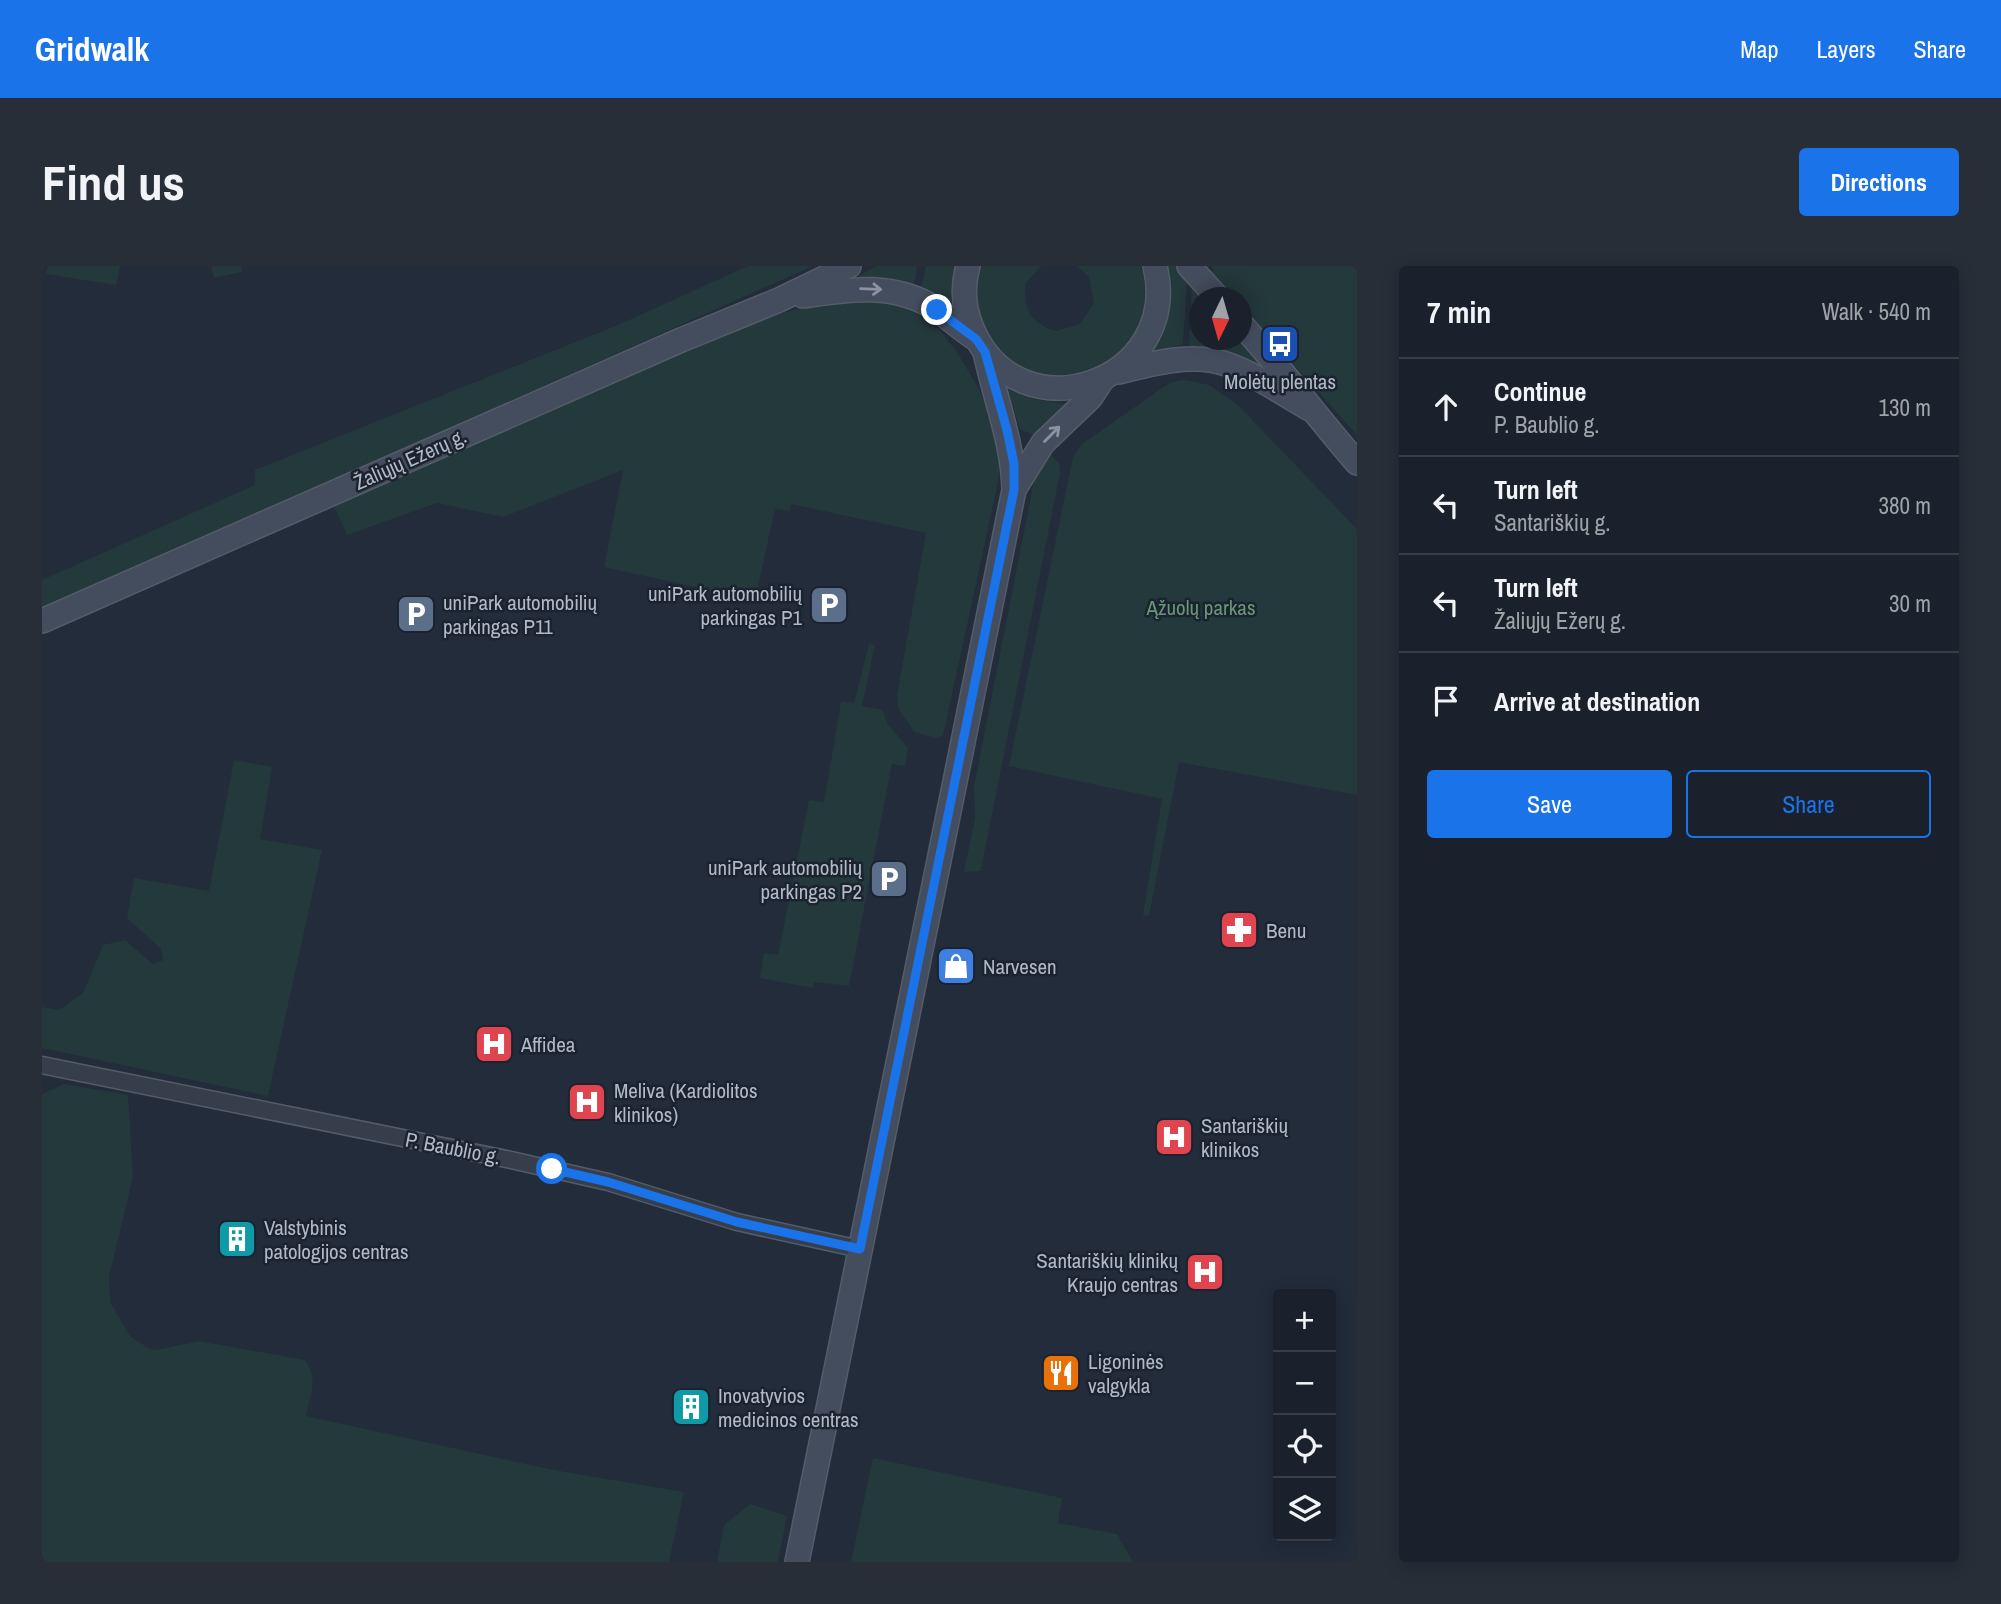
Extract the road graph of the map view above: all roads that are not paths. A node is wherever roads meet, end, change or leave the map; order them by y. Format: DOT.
graph roads {
  1 [pos="849,266"];
  2 [pos="968,266"];
  3 [pos="1155,266"];
  4 [pos="1189,266"];
  5 [pos="1208,287"];
  6 [pos="779,300"];
  7 [pos="1252,336"];
  8 [pos="981,346"];
  9 [pos="1107,377"];
  10 [pos="1308,408"];
  11 [pos="1357,463"];
  12 [pos="1014,490"];
  13 [pos="42,621"];
  14 [pos="42,1065"];
  15 [pos="860,1249"];
  16 [pos="797,1562"];
  1 -- 6 [label="main road, Žaliųjų Ežerų g."];
  2 -- 8 [label="main road"];
  3 -- 9 [label="main road"];
  4 -- 5 [label="main road"];
  6 -- 8 [label="main road, Žaliųjų Ežerų g., one-way"];
  6 -- 13 [label="main road, Žaliųjų Ežerų g."];
  7 -- 10 [label="main road"];
  8 -- 9 [label="main road, Žaliųjų Ežerų g."];
  8 -- 12 [label="main road"];
  9 -- 10 [label="main road, Žaliųjų Ežerų g."];
  12 -- 9 [label="main road, one-way"];
  10 -- 11 [label="main road"];
  12 -- 15 [label="main road"];
  14 -- 15 [label="street, P. Baublio g."];
  15 -- 16 [label="main road"];
}
